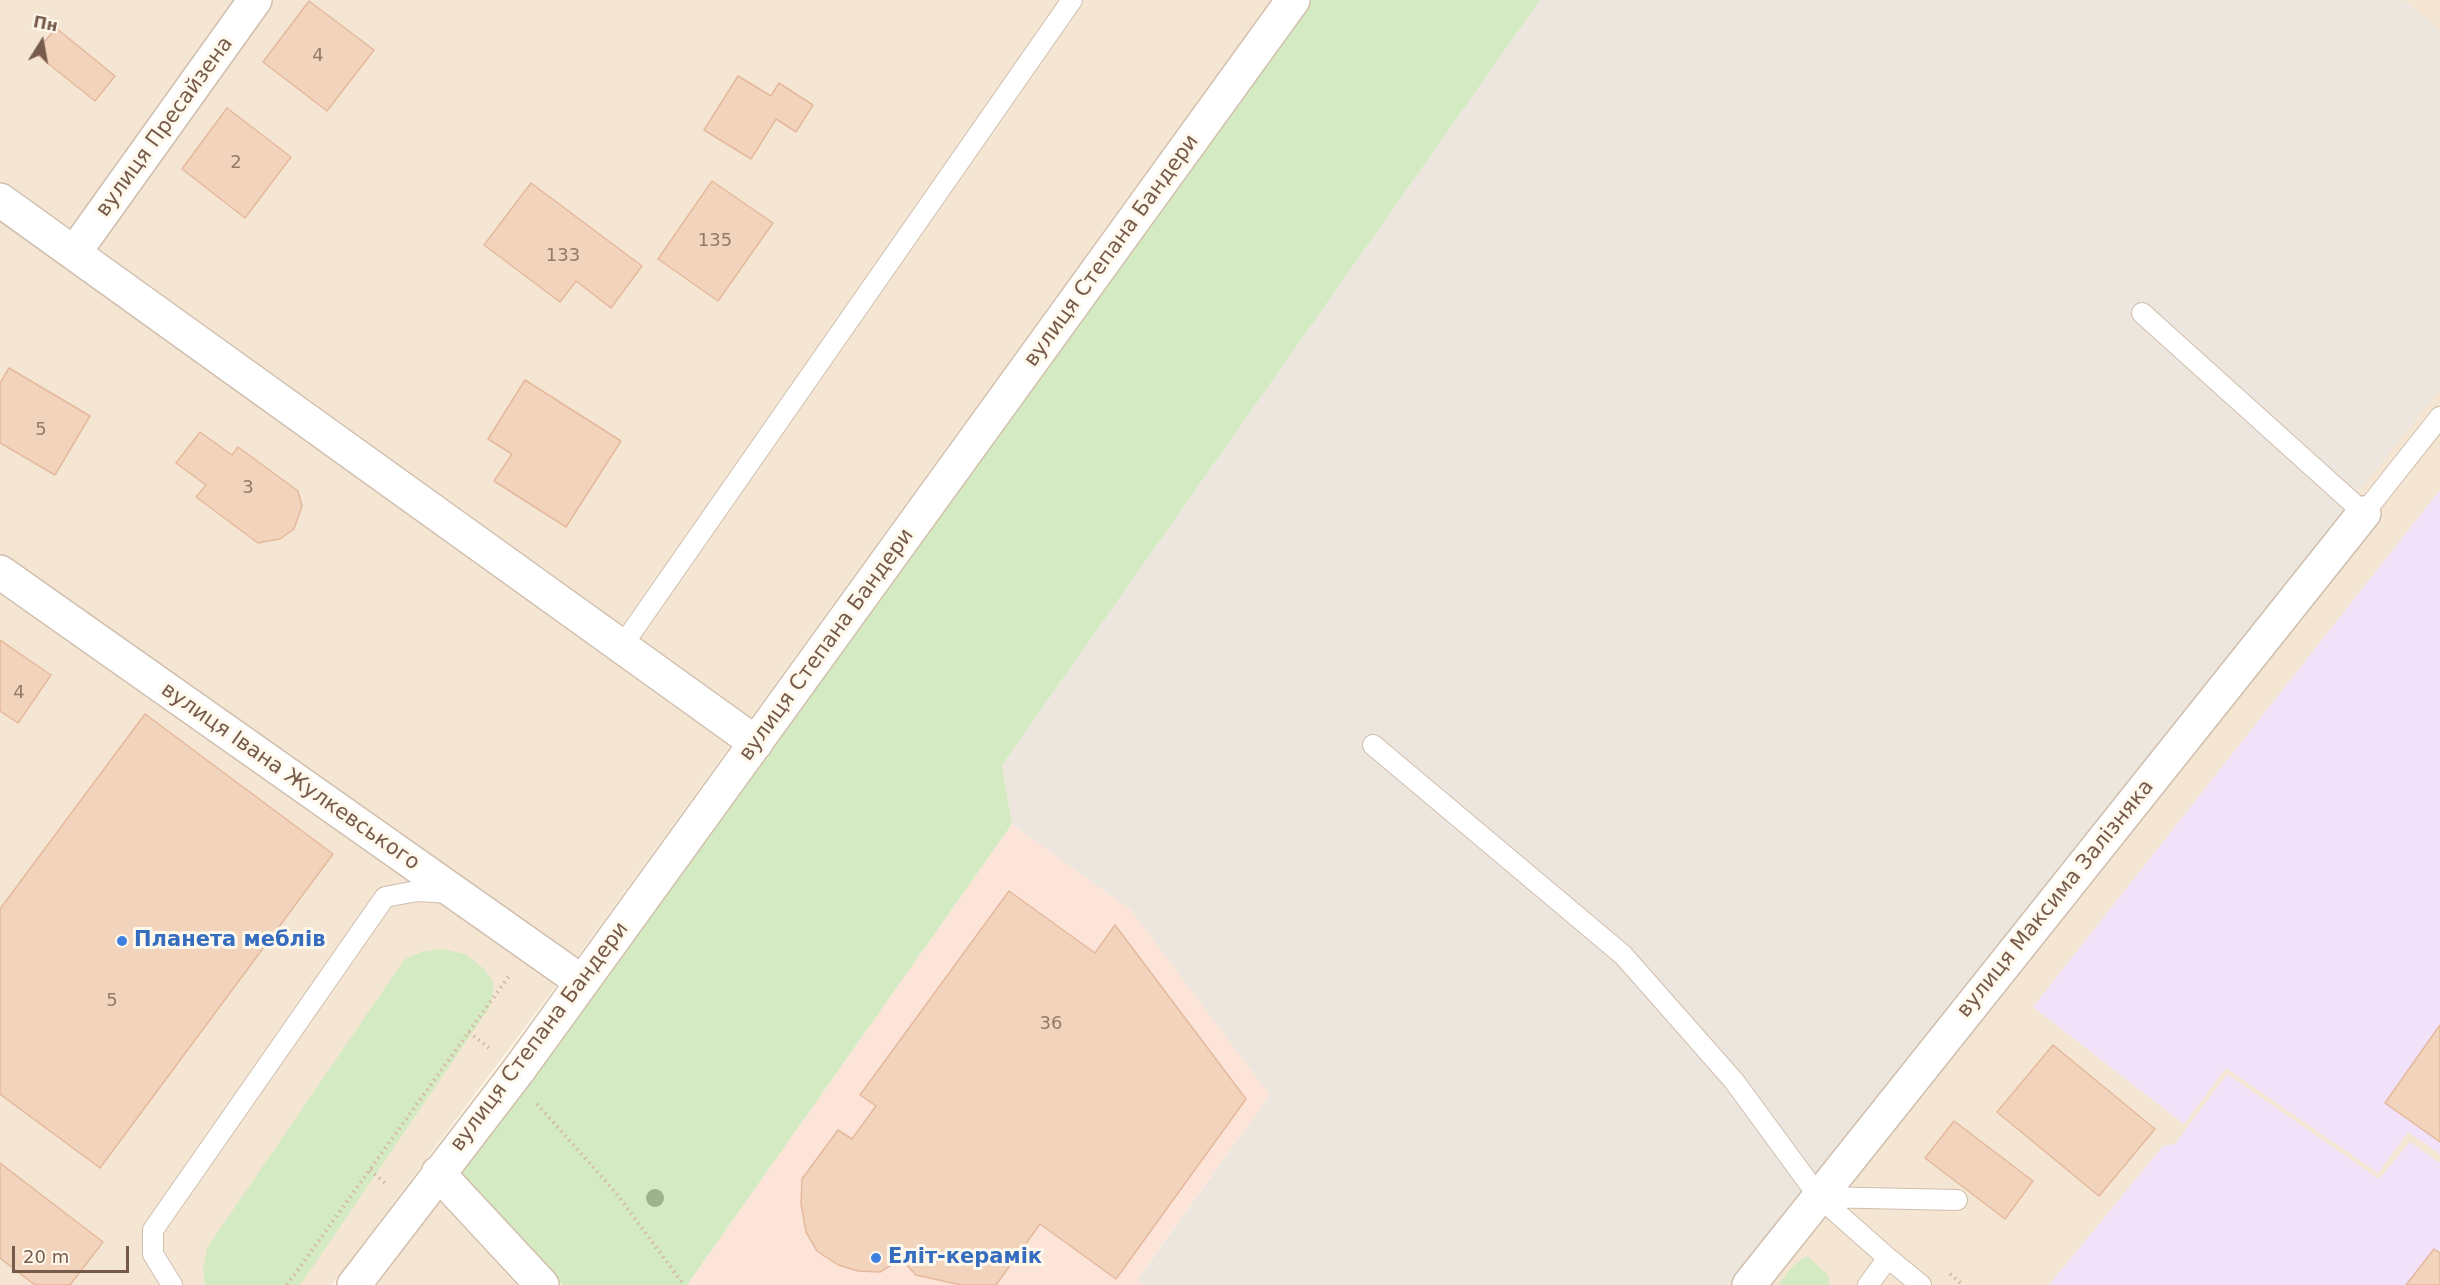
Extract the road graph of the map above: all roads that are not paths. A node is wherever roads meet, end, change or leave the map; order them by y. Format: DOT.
graph roads {
  1 [pos="255,0"];
  2 [pos="1072,0"];
  3 [pos="1293,0"];
  4 [pos="0,200"];
  5 [pos="74,254"];
  6 [pos="2142,313"];
  7 [pos="2440,417"];
  8 [pos="2364,513"];
  9 [pos="0,572"];
  10 [pos="622,646"];
  11 [pos="756,743"];
  12 [pos="1373,745"];
  13 [pos="454,893"];
  14 [pos="582,982"];
  15 [pos="438,1173"];
  16 [pos="1819,1197"];
  17 [pos="1957,1200"];
  18 [pos="1888,1258"];
  19 [pos="172,1285"];
  20 [pos="354,1285"];
  21 [pos="542,1285"];
  22 [pos="1749,1285"];
  23 [pos="1868,1285"];
  24 [pos="1921,1285"];
  1 -- 5 [label="street, вулиця Пресайзена"];
  2 -- 10 [label="lane"];
  3 -- 11 [label="street, вулиця Степана Бандери"];
  4 -- 5 [label="street"];
  5 -- 10 [label="street"];
  6 -- 8 [label="lane"];
  7 -- 8 [label="lane"];
  8 -- 16 [label="street, вулиця Максима Залізняка"];
  9 -- 13 [label="street, вулиця Івана Жулкевського"];
  10 -- 11 [label="street"];
  11 -- 14 [label="street, вулиця Степана Бандери"];
  12 -- 16 [label="lane"];
  13 -- 14 [label="street, вулиця Івана Жулкевського"];
  13 -- 19 [label="lane"];
  14 -- 15 [label="street, вулиця Степана Бандери"];
  15 -- 20 [label="street, вулиця Степана Бандери"];
  15 -- 21 [label="street"];
  16 -- 17 [label="lane"];
  16 -- 18 [label="lane"];
  16 -- 22 [label="street, вулиця Максима Залізняка"];
  18 -- 23 [label="lane"];
  18 -- 24 [label="lane"];
}
